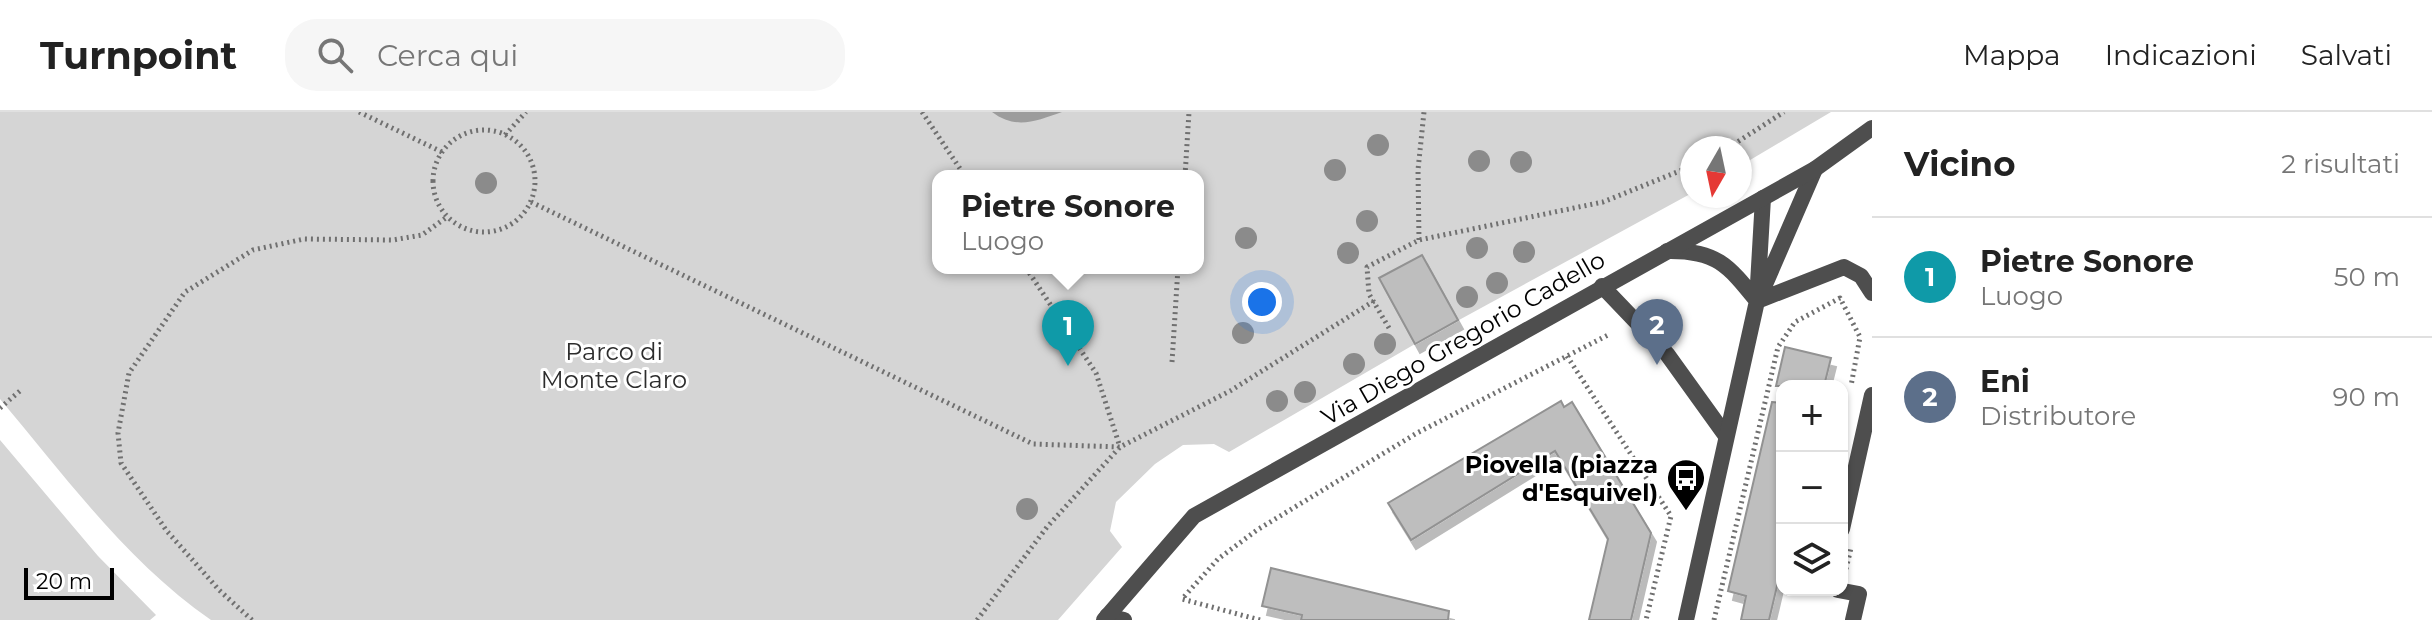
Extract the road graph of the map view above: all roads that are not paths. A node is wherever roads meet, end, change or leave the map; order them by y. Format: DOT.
graph roads {
  1 [pos="1872,128"];
  2 [pos="1815,169"];
  3 [pos="1763,198"];
  4 [pos="1667,251"];
  5 [pos="1602,286"];
  6 [pos="1872,293"];
  7 [pos="1757,301"];
  8 [pos="1872,395"];
  9 [pos="1726,436"];
  10 [pos="1843,524"];
  11 [pos="1848,592"];
  12 [pos="1112,619"];
  13 [pos="1686,620"];
  14 [pos="1853,620"];
  1 -- 2 [label="street, Via Diego Gregorio Cadello"];
  2 -- 3 [label="street, Via Diego Gregorio Cadello"];
  2 -- 7 [label="street"];
  3 -- 4 [label="street, Via Diego Gregorio Cadello"];
  3 -- 7 [label="street"];
  4 -- 5 [label="street, Via Diego Gregorio Cadello"];
  4 -- 7 [label="street"];
  5 -- 9 [label="street"];
  5 -- 12 [label="street, Via Diego Gregorio Cadello"];
  6 -- 7 [label="street"];
  7 -- 9 [label="street"];
  8 -- 10 [label="street"];
  9 -- 13 [label="street"];
  11 -- 14 [label="street"];
}
